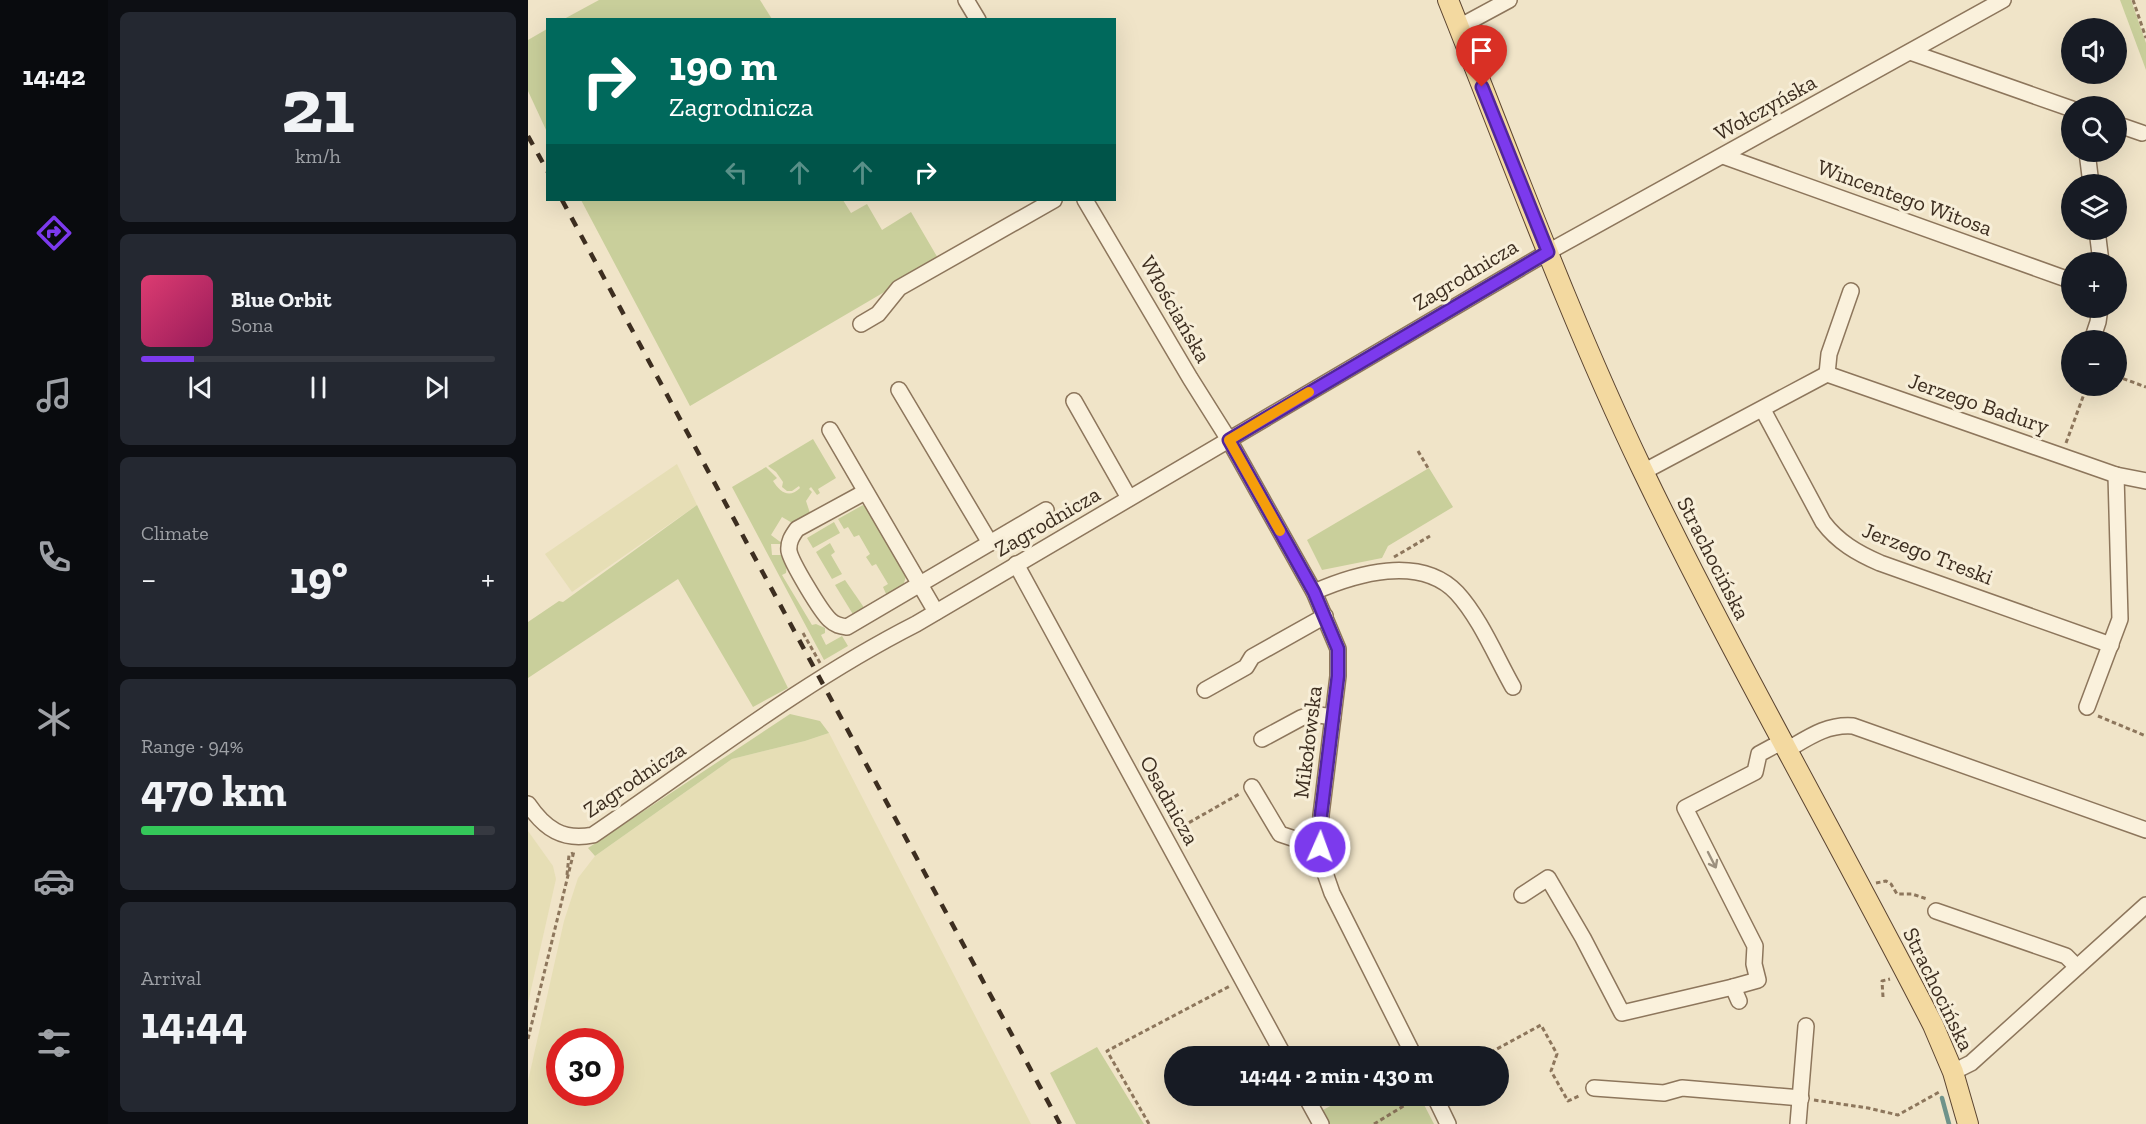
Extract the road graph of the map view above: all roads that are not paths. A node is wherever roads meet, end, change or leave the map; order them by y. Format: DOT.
graph roads {
  1 [pos="966,0"];
  2 [pos="1448,0"];
  3 [pos="1509,0"];
  4 [pos="2003,0"];
  5 [pos="977,18"];
  6 [pos="1459,27"];
  7 [pos="1910,52"];
  8 [pos="2061,105"];
  9 [pos="2127,128"];
  10 [pos="2142,133"];
  11 [pos="1723,156"];
  12 [pos="1052,201"];
  13 [pos="1086,201"];
  14 [pos="1548,252"];
  15 [pos="2061,277"];
  16 [pos="1851,291"];
  17 [pos="861,324"];
  18 [pos="1827,374"];
  19 [pos="899,390"];
  20 [pos="1074,401"];
  21 [pos="1763,410"];
  22 [pos="830,430"];
  23 [pos="1229,440"];
  24 [pos="1643,472"];
  25 [pos="2116,475"];
  26 [pos="2146,481"];
  27 [pos="865,492"];
  28 [pos="1129,498"];
  29 [pos="1046,510"];
  30 [pos="990,543"];
  31 [pos="1016,564"];
  32 [pos="920,584"];
  33 [pos="1314,592"];
  34 [pos="936,612"];
  35 [pos="1325,616"];
  36 [pos="2111,645"];
  37 [pos="1513,687"];
  38 [pos="1205,690"];
  39 [pos="2087,707"];
  40 [pos="1333,717"];
  41 [pos="1262,739"];
  42 [pos="1785,745"];
  43 [pos="1252,787"];
  44 [pos="528,804"];
  45 [pos="2146,830"];
  46 [pos="1320,842"];
  47 [pos="1522,895"];
  48 [pos="2146,905"];
  49 [pos="1936,911"];
  50 [pos="2077,967"];
  51 [pos="1806,1026"];
  52 [pos="1278,1046"];
  53 [pos="1409,1046"];
  54 [pos="1949,1080"];
  55 [pos="1594,1088"];
  56 [pos="1801,1098"];
  57 [pos="1311,1106"];
  58 [pos="1439,1106"];
  59 [pos="1321,1124"];
  60 [pos="1448,1124"];
  61 [pos="1798,1124"];
  62 [pos="1968,1124"];
  1 -- 5 [label="street"];
  2 -- 6 [label="main road, Strachocińska"];
  3 -- 6 [label="street"];
  4 -- 7 [label="street, Wołczyńska"];
  6 -- 14 [label="main road, Strachocińska"];
  7 -- 8 [label="street"];
  7 -- 11 [label="street, Wołczyńska"];
  9 -- 10 [label="street"];
  11 -- 14 [label="street, Wołczyńska"];
  11 -- 15 [label="street, Wincentego Witosa"];
  12 -- 17 [label="street"];
  13 -- 23 [label="street, Włościańska"];
  14 -- 23 [label="street, Zagrodnicza"];
  14 -- 24 [label="main road, Strachocińska"];
  16 -- 18 [label="street"];
  18 -- 21 [label="street"];
  18 -- 25 [label="street, Jerzego Badury"];
  19 -- 30 [label="street"];
  20 -- 28 [label="street"];
  21 -- 24 [label="street"];
  21 -- 36 [label="street, Jerzego Treski"];
  22 -- 27 [label="street"];
  23 -- 28 [label="street, Zagrodnicza"];
  23 -- 33 [label="street, Mikołowska"];
  24 -- 42 [label="main road, Strachocińska"];
  25 -- 26 [label="street, Jerzego Badury"];
  25 -- 36 [label="street"];
  27 -- 32 [label="street"];
  27 -- 32 [label="street"];
  28 -- 31 [label="street, Zagrodnicza"];
  29 -- 30 [label="street"];
  30 -- 32 [label="street"];
  31 -- 34 [label="street, Zagrodnicza"];
  31 -- 52 [label="street, Osadnicza"];
  32 -- 34 [label="street"];
  33 -- 35 [label="street, Mikołowska"];
  33 -- 37 [label="street"];
  34 -- 44 [label="street, Zagrodnicza"];
  35 -- 38 [label="street"];
  35 -- 40 [label="street, Mikołowska"];
  36 -- 39 [label="street"];
  40 -- 41 [label="street"];
  40 -- 46 [label="street, Mikołowska"];
  42 -- 45 [label="street"];
  42 -- 47 [label="street, one-way"];
  42 -- 54 [label="main road, Strachocińska"];
  43 -- 46 [label="street"];
  46 -- 53 [label="street, Mikołowska"];
  48 -- 50 [label="street"];
  49 -- 50 [label="street"];
  50 -- 54 [label="street"];
  51 -- 56 [label="street"];
  54 -- 62 [label="main road, Strachocińska"];
  55 -- 56 [label="street"];
  56 -- 61 [label="street"];
  57 -- 59 [label="street"];
  58 -- 60 [label="street"];
}
